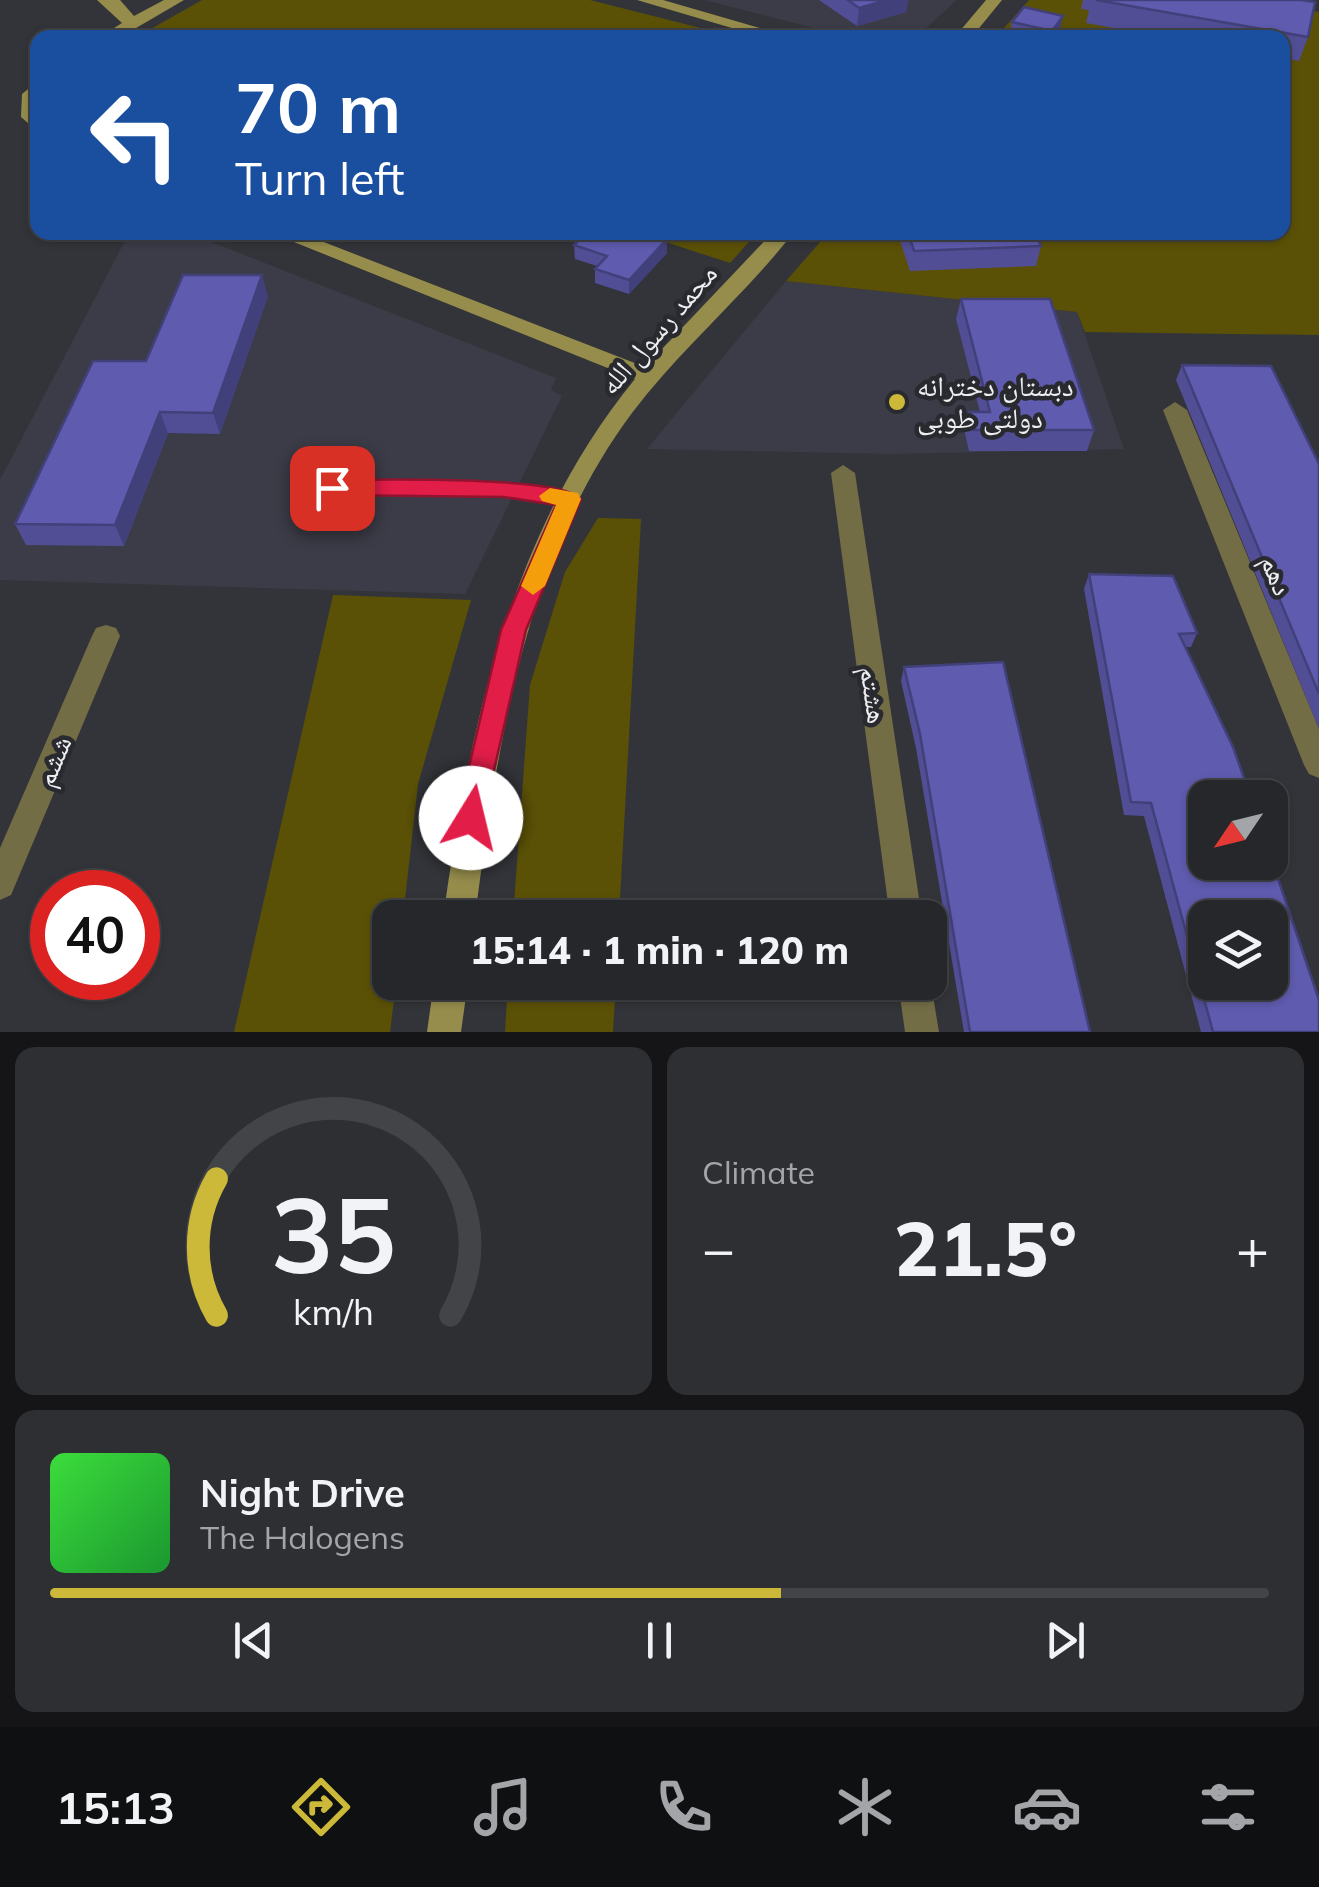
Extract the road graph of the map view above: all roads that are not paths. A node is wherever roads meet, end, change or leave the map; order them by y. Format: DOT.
graph roads {
  1 [pos="105,0"];
  2 [pos="176,0"];
  3 [pos="645,0"];
  4 [pos="994,0"];
  5 [pos="131,22"];
  6 [pos="118,30"];
  7 [pos="752,30"];
  8 [pos="969,30"];
  9 [pos="300,240"];
  10 [pos="777,240"];
  11 [pos="651,376"];
  12 [pos="1175,410"];
  13 [pos="843,473"];
  14 [pos="332,488"];
  15 [pos="570,499"];
  16 [pos="106,636"];
  17 [pos="1319,765"];
  18 [pos="0,885"];
  19 [pos="461,900"];
  20 [pos="903,900"];
  21 [pos="448,1000"];
  22 [pos="918,1000"];
  23 [pos="444,1032"];
  24 [pos="922,1032"];
  1 -- 5 [label="street"];
  2 -- 5 [label="street"];
  3 -- 7 [label="street"];
  4 -- 8 [label="street"];
  5 -- 6 [label="street"];
  9 -- 11 [label="street"];
  10 -- 11 [label="street, محمد رسول الله"];
  11 -- 15 [label="street, محمد رسول الله"];
  12 -- 17 [label="street, دهم"];
  13 -- 20 [label="street, هشتم"];
  14 -- 15 [label="lane"];
  15 -- 19 [label="street, محمد رسول الله"];
  16 -- 18 [label="street, ششم"];
  21 -- 23 [label="street"];
  22 -- 24 [label="street"];
}
